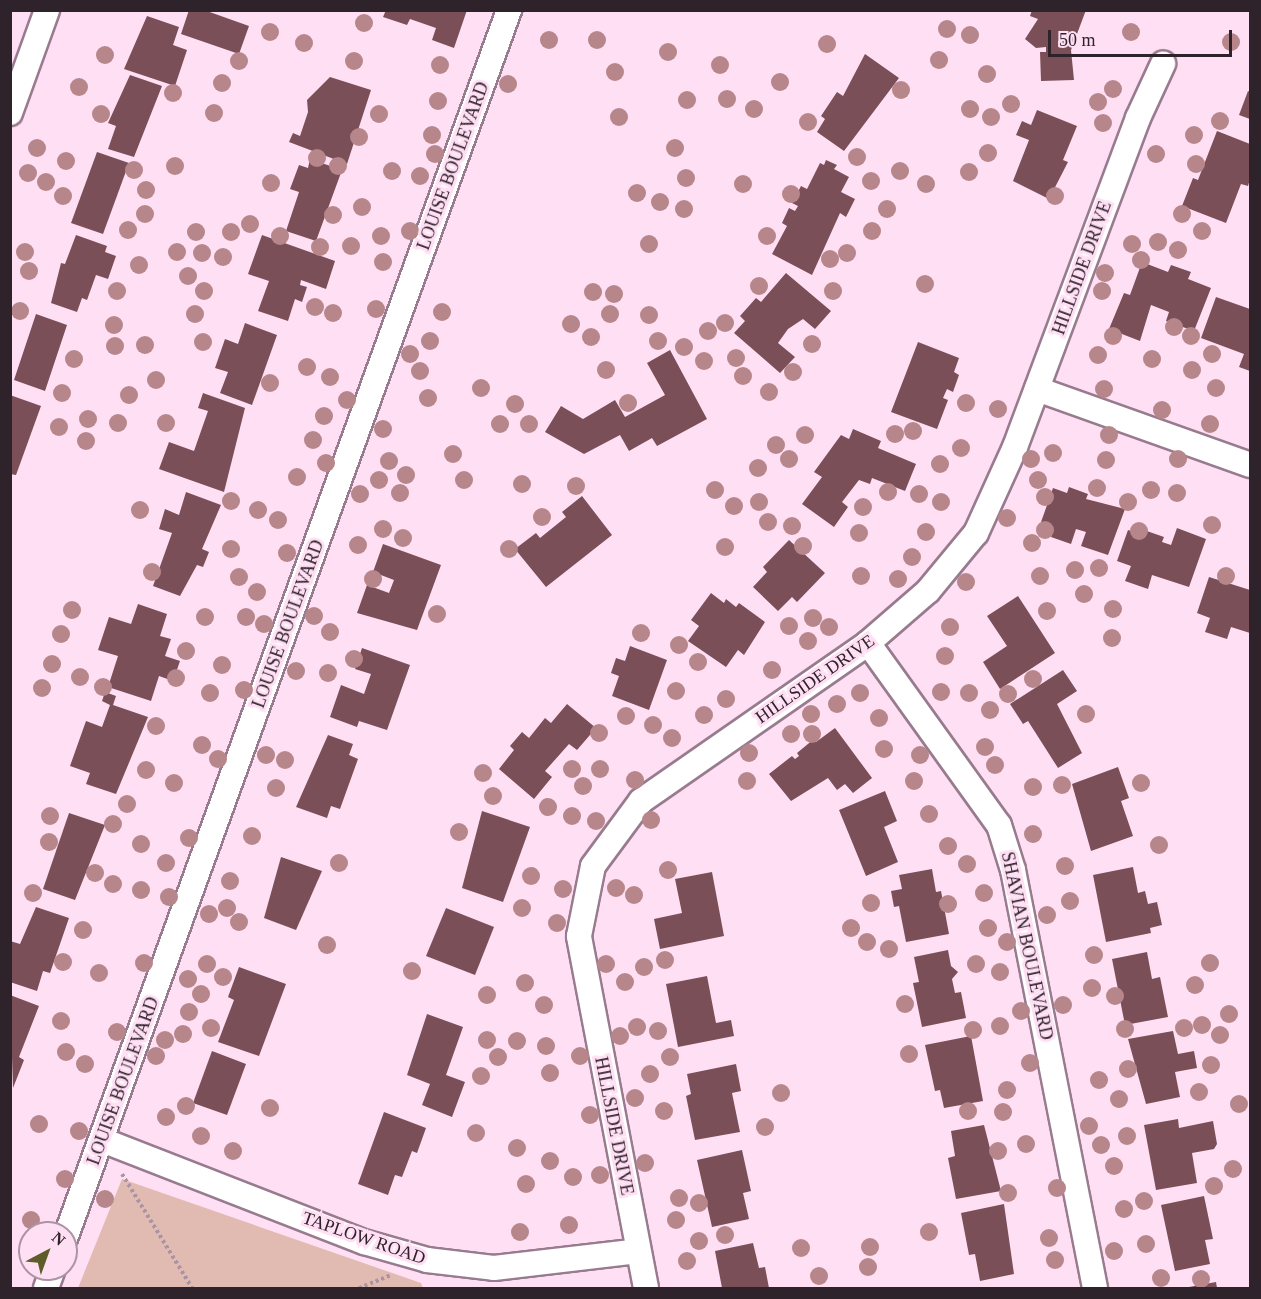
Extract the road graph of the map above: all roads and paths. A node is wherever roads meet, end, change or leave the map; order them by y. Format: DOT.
graph roads {
  1 [pos="47,10"];
  2 [pos="509,10"];
  3 [pos="1163,64"];
  4 [pos="10,113"];
  5 [pos="1037,389"];
  6 [pos="1251,465"];
  7 [pos="868,643"];
  8 [pos="102,1140"];
  9 [pos="72,1221"];
  10 [pos="638,1251"];
  11 [pos="192,1288"];
  12 [pos="646,1288"];
  13 [pos="1095,1288"];
  1 -- 4 [label="street"];
  2 -- 8 [label="street, LOUISE BOULEVARD"];
  3 -- 5 [label="street, HILLSIDE DRIVE"];
  5 -- 6 [label="street"];
  5 -- 7 [label="street, HILLSIDE DRIVE"];
  7 -- 10 [label="street, HILLSIDE DRIVE"];
  7 -- 13 [label="street, SHAVIAN BOULEVARD"];
  8 -- 9 [label="street, LOUISE BOULEVARD"];
  8 -- 10 [label="street, TAPLOW ROAD"];
  8 -- 11 [label="path"];
  10 -- 12 [label="street, HILLSIDE DRIVE"];
}
